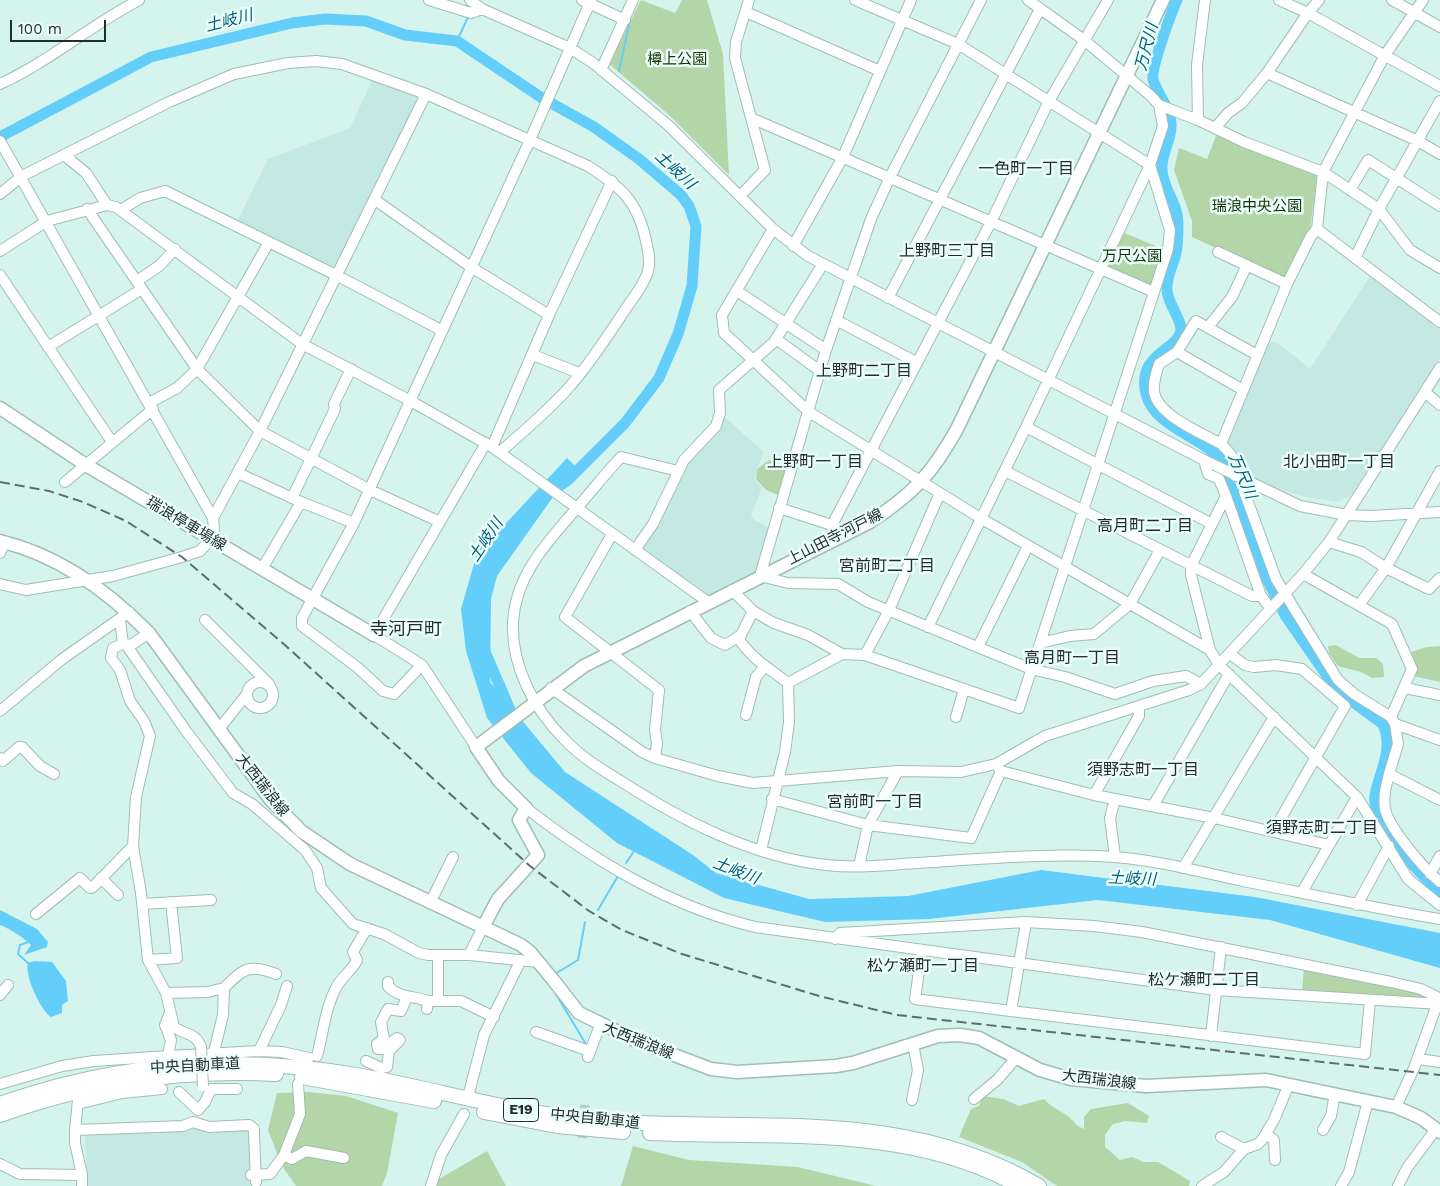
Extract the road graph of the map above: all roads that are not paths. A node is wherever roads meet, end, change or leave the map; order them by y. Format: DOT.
graph roads {
  1 [pos="139,0"];
  2 [pos="428,0"];
  3 [pos="470,0"];
  4 [pos="633,0"];
  5 [pos="749,0"];
  6 [pos="855,0"];
  7 [pos="911,0"];
  8 [pos="981,0"];
  9 [pos="1108,0"];
  10 [pos="1163,0"];
  11 [pos="1205,0"];
  12 [pos="1279,0"];
  13 [pos="1319,0"];
  14 [pos="1392,0"];
  15 [pos="1423,0"];
  16 [pos="587,1"];
  17 [pos="1034,3"];
  18 [pos="482,9"];
  19 [pos="746,12"];
  20 [pos="1308,12"];
  21 [pos="1414,12"];
  22 [pos="624,20"];
  23 [pos="902,20"];
  24 [pos="1440,27"];
  25 [pos="1084,40"];
  26 [pos="958,44"];
  27 [pos="568,53"];
  28 [pos="1385,55"];
  29 [pos="601,70"];
  30 [pos="880,70"];
  31 [pos="1006,74"];
  32 [pos="1127,74"];
  33 [pos="1267,74"];
  34 [pos="0,84"];
  35 [pos="1440,86"];
  36 [pos="426,94"];
  37 [pos="1050,101"];
  38 [pos="1440,101"];
  39 [pos="1159,105"];
  40 [pos="1353,113"];
  41 [pos="751,118"];
  42 [pos="1198,120"];
  43 [pos="1215,128"];
  44 [pos="1099,132"];
  45 [pos="532,135"];
  46 [pos="0,141"];
  47 [pos="1418,141"];
  48 [pos="1440,154"];
  49 [pos="64,155"];
  50 [pos="844,157"];
  51 [pos="1150,165"];
  52 [pos="1322,172"];
  53 [pos="22,176"];
  54 [pos="890,177"];
  55 [pos="1397,178"];
  56 [pos="612,181"];
  57 [pos="1350,190"];
  58 [pos="0,194"];
  59 [pos="740,196"];
  60 [pos="939,198"];
  61 [pos="375,200"];
  62 [pos="107,205"];
  63 [pos="1440,206"];
  64 [pos="87,209"];
  65 [pos="1380,209"];
  66 [pos="122,210"];
  67 [pos="992,220"];
  68 [pos="47,221"];
  69 [pos="773,229"];
  70 [pos="1317,229"];
  71 [pos="269,242"];
  72 [pos="1045,243"];
  73 [pos="793,246"];
  74 [pos="175,249"];
  75 [pos="0,251"];
  76 [pos="1218,252"];
  77 [pos="1355,258"];
  78 [pos="823,264"];
  79 [pos="1247,266"];
  80 [pos="471,268"];
  81 [pos="1102,268"];
  82 [pos="1440,268"];
  83 [pos="0,275"];
  84 [pos="336,275"];
  85 [pos="850,277"];
  86 [pos="1287,284"];
  87 [pos="140,285"];
  88 [pos="737,291"];
  89 [pos="1154,292"];
  90 [pos="239,296"];
  91 [pos="888,298"];
  92 [pos="100,315"];
  93 [pos="549,315"];
  94 [pos="836,320"];
  95 [pos="937,322"];
  96 [pos="1440,322"];
  97 [pos="787,324"];
  98 [pos="1208,328"];
  99 [pos="441,330"];
  100 [pos="776,339"];
  101 [pos="302,344"];
  102 [pos="48,347"];
  103 [pos="826,350"];
  104 [pos="993,351"];
  105 [pos="1177,352"];
  106 [pos="533,355"];
  107 [pos="1257,355"];
  108 [pos="754,361"];
  109 [pos="916,362"];
  110 [pos="1440,368"];
  111 [pos="197,369"];
  112 [pos="351,369"];
  113 [pos="820,371"];
  114 [pos="579,373"];
  115 [pos="1049,379"];
  116 [pos="1243,390"];
  117 [pos="1425,392"];
  118 [pos="409,400"];
  119 [pos="151,406"];
  120 [pos="1440,406"];
  121 [pos="0,408"];
  122 [pos="809,412"];
  123 [pos="1115,414"];
  124 [pos="1026,427"];
  125 [pos="260,431"];
  126 [pos="112,442"];
  127 [pos="1221,444"];
  128 [pos="492,447"];
  129 [pos="870,449"];
  130 [pos="312,459"];
  131 [pos="1204,460"];
  132 [pos="1099,464"];
  133 [pos="86,465"];
  134 [pos="678,471"];
  135 [pos="1005,471"];
  136 [pos="1440,471"];
  137 [pos="238,473"];
  138 [pos="1235,476"];
  139 [pos="65,482"];
  140 [pos="921,482"];
  141 [pos="1249,483"];
  142 [pos="370,490"];
  143 [pos="940,493"];
  144 [pos="1226,496"];
  145 [pos="297,500"];
  146 [pos="574,507"];
  147 [pos="779,508"];
  148 [pos="1084,510"];
  149 [pos="1440,512"];
  150 [pos="1417,513"];
  151 [pos="1348,515"];
  152 [pos="213,518"];
  153 [pos="982,519"];
  154 [pos="440,522"];
  155 [pos="354,523"];
  156 [pos="1212,524"];
  157 [pos="832,525"];
  158 [pos="846,533"];
  159 [pos="612,534"];
  160 [pos="211,539"];
  161 [pos="1329,542"];
  162 [pos="2,546"];
  163 [pos="1028,546"];
  164 [pos="635,550"];
  165 [pos="1160,550"];
  166 [pos="1191,566"];
  167 [pos="1066,567"];
  168 [pos="1386,568"];
  169 [pos="262,569"];
  170 [pos="1303,574"];
  171 [pos="760,576"];
  172 [pos="1440,578"];
  173 [pos="84,579"];
  174 [pos="0,584"];
  175 [pos="732,590"];
  176 [pos="1285,594"];
  177 [pos="1261,596"];
  178 [pos="313,599"];
  179 [pos="708,602"];
  180 [pos="1130,604"];
  181 [pos="1359,605"];
  182 [pos="1271,609"];
  183 [pos="889,610"];
  184 [pos="690,611"];
  185 [pos="753,611"];
  186 [pos="124,616"];
  187 [pos="205,620"];
  188 [pos="928,627"];
  189 [pos="149,633"];
  190 [pos="374,635"];
  191 [pos="738,638"];
  192 [pos="1040,643"];
  193 [pos="127,644"];
  194 [pos="978,647"];
  195 [pos="1210,650"];
  196 [pos="611,652"];
  197 [pos="842,654"];
  198 [pos="1230,654"];
  199 [pos="865,655"];
  200 [pos="422,665"];
  201 [pos="1220,665"];
  202 [pos="765,666"];
  203 [pos="1031,669"];
  204 [pos="1229,674"];
  205 [pos="788,683"];
  206 [pos="269,684"];
  207 [pos="1201,684"];
  208 [pos="551,688"];
  209 [pos="1404,688"];
  210 [pos="964,690"];
  211 [pos="247,694"];
  212 [pos="1440,695"];
  213 [pos="534,703"];
  214 [pos="1139,706"];
  215 [pos="0,711"];
  216 [pos="746,715"];
  217 [pos="956,717"];
  218 [pos="1274,717"];
  219 [pos="1393,721"];
  220 [pos="219,728"];
  221 [pos="1440,740"];
  222 [pos="480,744"];
  223 [pos="0,758"];
  224 [pos="655,758"];
  225 [pos="1317,758"];
  226 [pos="999,768"];
  227 [pos="898,771"];
  228 [pos="54,774"];
  229 [pos="1389,774"];
  230 [pos="777,783"];
  231 [pos="1094,795"];
  232 [pos="1357,797"];
  233 [pos="1114,799"];
  234 [pos="772,800"];
  235 [pos="1440,800"];
  236 [pos="1153,806"];
  237 [pos="526,808"];
  238 [pos="1214,818"];
  239 [pos="282,822"];
  240 [pos="868,825"];
  241 [pos="1273,832"];
  242 [pos="1329,845"];
  243 [pos="133,846"];
  244 [pos="1389,846"];
  245 [pos="761,850"];
  246 [pos="1440,856"];
  247 [pos="453,857"];
  248 [pos="1115,857"];
  249 [pos="859,866"];
  250 [pos="1183,868"];
  251 [pos="1430,874"];
  252 [pos="101,878"];
  253 [pos="1440,882"];
  254 [pos="1302,892"];
  255 [pos="118,894"];
  256 [pos="211,900"];
  257 [pos="171,902"];
  258 [pos="430,903"];
  259 [pos="142,904"];
  260 [pos="1357,905"];
  261 [pos="1440,905"];
  262 [pos="36,914"];
  263 [pos="1440,919"];
  264 [pos="1026,922"];
  265 [pos="483,927"];
  266 [pos="367,928"];
  267 [pos="835,939"];
  268 [pos="1221,947"];
  269 [pos="922,951"];
  270 [pos="438,955"];
  271 [pos="469,955"];
  272 [pos="148,960"];
  273 [pos="521,960"];
  274 [pos="538,962"];
  275 [pos="1020,964"];
  276 [pos="276,974"];
  277 [pos="388,982"];
  278 [pos="8,985"];
  279 [pos="287,986"];
  280 [pos="224,988"];
  281 [pos="1216,990"];
  282 [pos="166,993"];
  283 [pos="0,995"];
  284 [pos="407,997"];
  285 [pos="1439,999"];
  286 [pos="1370,1000"];
  287 [pos="431,1003"];
  288 [pos="1011,1012"];
  289 [pos="170,1014"];
  290 [pos="494,1016"];
  291 [pos="600,1025"];
  292 [pos="536,1032"];
  293 [pos="1211,1036"];
  294 [pos="913,1044"];
  295 [pos="259,1051"];
  296 [pos="214,1052"];
  297 [pos="168,1056"];
  298 [pos="1017,1057"];
  299 [pos="1418,1059"];
  300 [pos="366,1061"];
  301 [pos="1440,1062"];
  302 [pos="0,1084"];
  303 [pos="298,1084"];
  304 [pos="1289,1084"];
  305 [pos="162,1089"];
  306 [pos="237,1089"];
  307 [pos="179,1092"];
  308 [pos="469,1093"];
  309 [pos="1335,1094"];
  310 [pos="974,1099"];
  311 [pos="912,1100"];
  312 [pos="1368,1101"];
  313 [pos="0,1104"];
  314 [pos="1396,1107"];
  315 [pos="198,1110"];
  316 [pos="464,1114"];
  317 [pos="0,1115"];
  318 [pos="193,1122"];
  319 [pos="75,1130"];
  320 [pos="1323,1130"];
  321 [pos="1438,1130"];
  322 [pos="1266,1134"];
  323 [pos="1221,1137"];
  324 [pos="1244,1149"];
  325 [pos="284,1155"];
  326 [pos="344,1158"];
  327 [pos="1275,1160"];
  328 [pos="0,1164"];
  329 [pos="82,1175"];
  330 [pos="82,1186"];
  331 [pos="431,1186"];
  332 [pos="1019,1186"];
  333 [pos="1039,1186"];
  334 [pos="1202,1186"];
  335 [pos="1341,1186"];
  336 [pos="1398,1186"];
  1 -- 34 [label="street"];
  2 -- 18 [label="street"];
  3 -- 18 [label="street"];
  4 -- 22 [label="street"];
  5 -- 19 [label="street"];
  6 -- 23 [label="street"];
  7 -- 23 [label="street"];
  8 -- 26 [label="street"];
  9 -- 25 [label="street"];
  10 -- 32 [label="main road, 上山田寺河戸線"];
  11 -- 42 [label="street"];
  12 -- 20 [label="street"];
  13 -- 20 [label="street"];
  14 -- 21 [label="street"];
  15 -- 21 [label="street"];
  16 -- 22 [label="street"];
  16 -- 27 [label="street"];
  17 -- 25 [label="street"];
  17 -- 31 [label="street"];
  18 -- 27 [label="street"];
  19 -- 30 [label="street"];
  19 -- 41 [label="street"];
  20 -- 28 [label="street"];
  20 -- 33 [label="street"];
  21 -- 24 [label="street"];
  21 -- 28 [label="street"];
  22 -- 29 [label="street"];
  23 -- 26 [label="street"];
  23 -- 30 [label="street"];
  25 -- 32 [label="street"];
  25 -- 37 [label="street"];
  26 -- 31 [label="street"];
  26 -- 54 [label="street"];
  27 -- 29 [label="street"];
  27 -- 45 [label="street"];
  28 -- 35 [label="street"];
  28 -- 40 [label="street"];
  29 -- 59 [label="street"];
  30 -- 50 [label="street"];
  31 -- 37 [label="street"];
  31 -- 60 [label="street"];
  32 -- 39 [label="street"];
  32 -- 44 [label="main road, 上山田寺河戸線"];
  33 -- 40 [label="street"];
  33 -- 43 [label="street"];
  36 -- 45 [label="street"];
  36 -- 49 [label="street"];
  36 -- 61 [label="street"];
  37 -- 44 [label="street"];
  37 -- 67 [label="street"];
  38 -- 47 [label="street"];
  39 -- 42 [label="street"];
  39 -- 51 [label="street"];
  40 -- 47 [label="street"];
  40 -- 52 [label="street"];
  41 -- 50 [label="street"];
  41 -- 59 [label="street"];
  42 -- 43 [label="street"];
  43 -- 52 [label="street"];
  44 -- 51 [label="street"];
  44 -- 72 [label="main road, 上山田寺河戸線"];
  45 -- 56 [label="street"];
  45 -- 80 [label="street"];
  46 -- 53 [label="street"];
  47 -- 48 [label="street"];
  47 -- 55 [label="street"];
  49 -- 53 [label="street"];
  49 -- 62 [label="street"];
  50 -- 54 [label="street"];
  50 -- 73 [label="street"];
  51 -- 81 [label="street"];
  51 -- 89 [label="street"];
  52 -- 57 [label="street"];
  52 -- 70 [label="street"];
  53 -- 58 [label="street"];
  53 -- 68 [label="street"];
  54 -- 60 [label="street"];
  54 -- 85 [label="street"];
  55 -- 57 [label="street"];
  55 -- 63 [label="street"];
  55 -- 65 [label="street"];
  56 -- 93 [label="street"];
  56 -- 114 [label="street"];
  57 -- 65 [label="street"];
  59 -- 69 [label="street"];
  60 -- 67 [label="street"];
  60 -- 91 [label="street"];
  61 -- 80 [label="street"];
  61 -- 84 [label="street"];
  62 -- 64 [label="street"];
  62 -- 66 [label="street"];
  64 -- 68 [label="street"];
  64 -- 87 [label="street"];
  65 -- 77 [label="street"];
  65 -- 82 [label="street"];
  66 -- 71 [label="street"];
  66 -- 74 [label="street"];
  67 -- 72 [label="street"];
  67 -- 95 [label="street"];
  68 -- 75 [label="street"];
  68 -- 92 [label="street"];
  69 -- 73 [label="street"];
  69 -- 88 [label="street"];
  70 -- 77 [label="street"];
  70 -- 86 [label="street"];
  71 -- 84 [label="street"];
  71 -- 90 [label="street"];
  72 -- 81 [label="street"];
  72 -- 104 [label="main road, 上山田寺河戸線"];
  73 -- 78 [label="street"];
  74 -- 87 [label="street"];
  74 -- 90 [label="street"];
  76 -- 79 [label="street"];
  77 -- 96 [label="street"];
  78 -- 85 [label="street"];
  78 -- 97 [label="street"];
  79 -- 86 [label="street"];
  79 -- 98 [label="street"];
  80 -- 93 [label="street"];
  80 -- 99 [label="street"];
  81 -- 89 [label="street"];
  81 -- 115 [label="street"];
  83 -- 102 [label="street"];
  84 -- 99 [label="street"];
  84 -- 101 [label="street"];
  85 -- 91 [label="street"];
  85 -- 94 [label="street"];
  86 -- 107 [label="street"];
  87 -- 92 [label="street"];
  87 -- 111 [label="street"];
  88 -- 97 [label="street"];
  88 -- 108 [label="street"];
  89 -- 123 [label="street"];
  90 -- 101 [label="street"];
  90 -- 111 [label="street"];
  91 -- 95 [label="street"];
  92 -- 102 [label="street"];
  92 -- 119 [label="street"];
  93 -- 106 [label="street"];
  94 -- 103 [label="street"];
  94 -- 109 [label="street"];
  95 -- 104 [label="street"];
  95 -- 109 [label="street"];
  97 -- 100 [label="street"];
  97 -- 103 [label="street"];
  98 -- 105 [label="street"];
  98 -- 107 [label="street"];
  99 -- 118 [label="street"];
  100 -- 108 [label="street"];
  100 -- 113 [label="street"];
  101 -- 112 [label="street"];
  101 -- 125 [label="street"];
  102 -- 126 [label="street"];
  103 -- 113 [label="street"];
  104 -- 115 [label="street"];
  104 -- 140 [label="main road, 上山田寺河戸線"];
  105 -- 116 [label="street"];
  105 -- 127 [label="street"];
  106 -- 114 [label="street"];
  106 -- 128 [label="street"];
  107 -- 116 [label="street"];
  108 -- 122 [label="street"];
  108 -- 134 [label="street"];
  109 -- 129 [label="street"];
  110 -- 117 [label="street"];
  111 -- 119 [label="street"];
  111 -- 125 [label="street"];
  112 -- 118 [label="street"];
  112 -- 130 [label="street"];
  113 -- 122 [label="street"];
  114 -- 128 [label="street"];
  115 -- 123 [label="street"];
  115 -- 124 [label="street"];
  116 -- 127 [label="street"];
  117 -- 120 [label="street"];
  117 -- 151 [label="street"];
  118 -- 128 [label="street"];
  118 -- 142 [label="street"];
  119 -- 126 [label="street"];
  119 -- 152 [label="street"];
  121 -- 133 [label="main road, 瑞浪停車場線"];
  122 -- 129 [label="street"];
  122 -- 147 [label="street"];
  123 -- 131 [label="street"];
  123 -- 132 [label="street"];
  124 -- 132 [label="street"];
  124 -- 135 [label="street"];
  125 -- 130 [label="street"];
  125 -- 137 [label="street"];
  126 -- 133 [label="street"];
  127 -- 138 [label="street"];
  128 -- 146 [label="street"];
  128 -- 154 [label="street"];
  129 -- 140 [label="street"];
  129 -- 157 [label="street"];
  130 -- 142 [label="street"];
  130 -- 145 [label="street"];
  131 -- 138 [label="street"];
  131 -- 144 [label="street"];
  132 -- 148 [label="street"];
  132 -- 156 [label="street"];
  133 -- 139 [label="street"];
  133 -- 160 [label="main road, 瑞浪停車場線"];
  134 -- 146 [label="street"];
  134 -- 164 [label="street"];
  135 -- 148 [label="street"];
  135 -- 153 [label="street"];
  136 -- 150 [label="street"];
  137 -- 145 [label="street"];
  137 -- 152 [label="street"];
  138 -- 141 [label="street"];
  140 -- 143 [label="street"];
  140 -- 158 [label="main road, 上山田寺河戸線"];
  141 -- 151 [label="street"];
  141 -- 176 [label="street"];
  142 -- 154 [label="street"];
  142 -- 155 [label="street"];
  143 -- 153 [label="street"];
  143 -- 183 [label="street"];
  144 -- 156 [label="street"];
  144 -- 177 [label="street"];
  145 -- 155 [label="street"];
  145 -- 169 [label="street"];
  146 -- 159 [label="street"];
  146 -- 213 [label="street"];
  147 -- 157 [label="street"];
  147 -- 171 [label="street"];
  148 -- 165 [label="street"];
  148 -- 167 [label="street"];
  149 -- 150 [label="street"];
  150 -- 151 [label="street"];
  150 -- 168 [label="street"];
  151 -- 161 [label="street"];
  152 -- 160 [label="street"];
  153 -- 163 [label="street"];
  153 -- 188 [label="street"];
  154 -- 190 [label="street"];
  155 -- 178 [label="street"];
  156 -- 166 [label="street"];
  157 -- 158 [label="street"];
  158 -- 171 [label="main road, 上山田寺河戸線"];
  159 -- 164 [label="street"];
  159 -- 196 [label="street"];
  160 -- 169 [label="main road, 瑞浪停車場線"];
  160 -- 173 [label="street"];
  161 -- 168 [label="street"];
  161 -- 170 [label="street"];
  162 -- 173 [label="main road, 大西瑞浪線"];
  163 -- 167 [label="street"];
  163 -- 194 [label="street"];
  164 -- 179 [label="street"];
  165 -- 166 [label="street"];
  165 -- 180 [label="street"];
  166 -- 177 [label="street"];
  166 -- 195 [label="street"];
  167 -- 180 [label="street"];
  167 -- 192 [label="street"];
  168 -- 172 [label="street"];
  168 -- 181 [label="street"];
  169 -- 178 [label="main road, 瑞浪停車場線"];
  170 -- 176 [label="street"];
  170 -- 181 [label="street"];
  171 -- 175 [label="main road, 上山田寺河戸線"];
  171 -- 183 [label="street"];
  173 -- 174 [label="street"];
  173 -- 186 [label="main road, 大西瑞浪線"];
  175 -- 179 [label="main road, 上山田寺河戸線"];
  175 -- 185 [label="street"];
  176 -- 182 [label="street"];
  176 -- 219 [label="street"];
  177 -- 182 [label="street"];
  178 -- 190 [label="main road, 瑞浪停車場線"];
  178 -- 200 [label="street"];
  179 -- 184 [label="main road, 上山田寺河戸線"];
  180 -- 192 [label="street"];
  180 -- 195 [label="street"];
  181 -- 209 [label="street"];
  182 -- 198 [label="street"];
  183 -- 188 [label="street"];
  183 -- 199 [label="street"];
  184 -- 191 [label="street"];
  184 -- 196 [label="main road, 上山田寺河戸線"];
  185 -- 191 [label="street"];
  185 -- 197 [label="street"];
  186 -- 189 [label="main road, 大西瑞浪線"];
  186 -- 193 [label="street"];
  186 -- 215 [label="street"];
  187 -- 206 [label="street"];
  188 -- 194 [label="street"];
  189 -- 193 [label="street"];
  189 -- 220 [label="main road, 大西瑞浪線"];
  190 -- 200 [label="street"];
  191 -- 202 [label="street"];
  192 -- 203 [label="street"];
  193 -- 239 [label="street"];
  193 -- 243 [label="street"];
  194 -- 203 [label="street"];
  195 -- 201 [label="street"];
  196 -- 208 [label="main road, 上山田寺河戸線"];
  196 -- 224 [label="street"];
  197 -- 199 [label="street"];
  197 -- 205 [label="street"];
  198 -- 201 [label="street"];
  198 -- 225 [label="street"];
  199 -- 210 [label="street"];
  200 -- 222 [label="street"];
  201 -- 204 [label="street"];
  201 -- 207 [label="street"];
  202 -- 205 [label="street"];
  202 -- 216 [label="street"];
  203 -- 207 [label="street"];
  203 -- 210 [label="street"];
  204 -- 218 [label="street"];
  204 -- 236 [label="street"];
  205 -- 230 [label="street"];
  206 -- 211 [label="street"];
  206 -- 211 [label="street"];
  207 -- 214 [label="street"];
  208 -- 213 [label="main road, 上山田寺河戸線"];
  208 -- 224 [label="street"];
  209 -- 212 [label="street"];
  209 -- 219 [label="street"];
  210 -- 217 [label="street"];
  211 -- 220 [label="street"];
  213 -- 222 [label="main road, 上山田寺河戸線"];
  213 -- 245 [label="street"];
  214 -- 226 [label="street"];
  214 -- 231 [label="street"];
  218 -- 225 [label="street"];
  218 -- 238 [label="street"];
  219 -- 221 [label="street"];
  219 -- 229 [label="street"];
  220 -- 239 [label="main road, 大西瑞浪線"];
  222 -- 237 [label="main road"];
  223 -- 228 [label="street"];
  224 -- 230 [label="street"];
  225 -- 232 [label="street"];
  225 -- 241 [label="street"];
  226 -- 227 [label="street"];
  226 -- 231 [label="street"];
  226 -- 240 [label="street"];
  227 -- 230 [label="street"];
  227 -- 240 [label="street"];
  229 -- 235 [label="street"];
  229 -- 251 [label="street"];
  230 -- 234 [label="street"];
  231 -- 233 [label="street"];
  232 -- 242 [label="street"];
  232 -- 244 [label="street"];
  233 -- 236 [label="street"];
  233 -- 248 [label="street"];
  234 -- 240 [label="street"];
  234 -- 245 [label="street"];
  236 -- 238 [label="street"];
  237 -- 265 [label="main road"];
  237 -- 267 [label="street"];
  238 -- 241 [label="street"];
  238 -- 250 [label="street"];
  239 -- 258 [label="main road, 大西瑞浪線"];
  239 -- 266 [label="street"];
  240 -- 249 [label="street"];
  241 -- 242 [label="street"];
  242 -- 254 [label="street"];
  243 -- 252 [label="street"];
  243 -- 259 [label="street"];
  244 -- 260 [label="street"];
  244 -- 261 [label="street"];
  245 -- 249 [label="street"];
  246 -- 251 [label="street"];
  247 -- 258 [label="street"];
  248 -- 249 [label="street"];
  248 -- 250 [label="street"];
  250 -- 254 [label="street"];
  251 -- 253 [label="street"];
  252 -- 255 [label="street"];
  252 -- 262 [label="street"];
  254 -- 260 [label="street"];
  256 -- 257 [label="street"];
  257 -- 259 [label="street"];
  257 -- 272 [label="street"];
  258 -- 265 [label="main road, 大西瑞浪線"];
  259 -- 272 [label="street"];
  260 -- 263 [label="street"];
  264 -- 267 [label="street"];
  264 -- 268 [label="street"];
  264 -- 275 [label="street"];
  265 -- 271 [label="street"];
  265 -- 274 [label="main road, 大西瑞浪線"];
  266 -- 270 [label="street"];
  266 -- 295 [label="street"];
  267 -- 269 [label="street"];
  268 -- 281 [label="street"];
  268 -- 285 [label="street"];
  269 -- 275 [label="street"];
  269 -- 288 [label="street"];
  270 -- 271 [label="street"];
  270 -- 287 [label="street"];
  271 -- 273 [label="street"];
  272 -- 282 [label="street"];
  273 -- 274 [label="street"];
  273 -- 290 [label="street"];
  274 -- 291 [label="main road, 大西瑞浪線"];
  275 -- 281 [label="street"];
  275 -- 288 [label="street"];
  276 -- 280 [label="street"];
  277 -- 284 [label="street"];
  278 -- 283 [label="street"];
  279 -- 295 [label="street"];
  280 -- 282 [label="street"];
  280 -- 296 [label="street"];
  281 -- 286 [label="street"];
  281 -- 293 [label="street"];
  282 -- 289 [label="street"];
  284 -- 287 [label="street"];
  284 -- 300 [label="street"];
  285 -- 286 [label="street"];
  285 -- 299 [label="street"];
  286 -- 293 [label="street"];
  287 -- 290 [label="street"];
  288 -- 293 [label="street"];
  289 -- 297 [label="street"];
  289 -- 315 [label="street, bridge"];
  290 -- 308 [label="street"];
  291 -- 292 [label="street"];
  291 -- 294 [label="main road, 大西瑞浪線"];
  294 -- 298 [label="main road, 大西瑞浪線"];
  294 -- 311 [label="street"];
  295 -- 296 [label="street"];
  296 -- 297 [label="street"];
  297 -- 302 [label="street"];
  298 -- 304 [label="main road, 大西瑞浪線"];
  298 -- 310 [label="street"];
  299 -- 301 [label="street"];
  299 -- 314 [label="street"];
  303 -- 325 [label="street"];
  304 -- 309 [label="main road, 大西瑞浪線"];
  304 -- 322 [label="street"];
  305 -- 319 [label="street"];
  306 -- 315 [label="street"];
  307 -- 315 [label="street"];
  309 -- 312 [label="main road, 大西瑞浪線"];
  309 -- 320 [label="street"];
  312 -- 314 [label="main road, 大西瑞浪線"];
  312 -- 335 [label="street"];
  313 -- 333 [label="highway, 中央自動車道 / E19"];
  314 -- 321 [label="main road, 大西瑞浪線"];
  315 -- 318 [label="street"];
  316 -- 331 [label="street"];
  317 -- 332 [label="highway, 中央自動車道 / E19"];
  318 -- 319 [label="street"];
  318 -- 325 [label="street"];
  319 -- 329 [label="street"];
  321 -- 336 [label="street"];
  322 -- 324 [label="street"];
  322 -- 327 [label="street"];
  323 -- 324 [label="street"];
  324 -- 334 [label="street"];
  325 -- 326 [label="street"];
  328 -- 329 [label="street"];
  329 -- 330 [label="street"];
}
